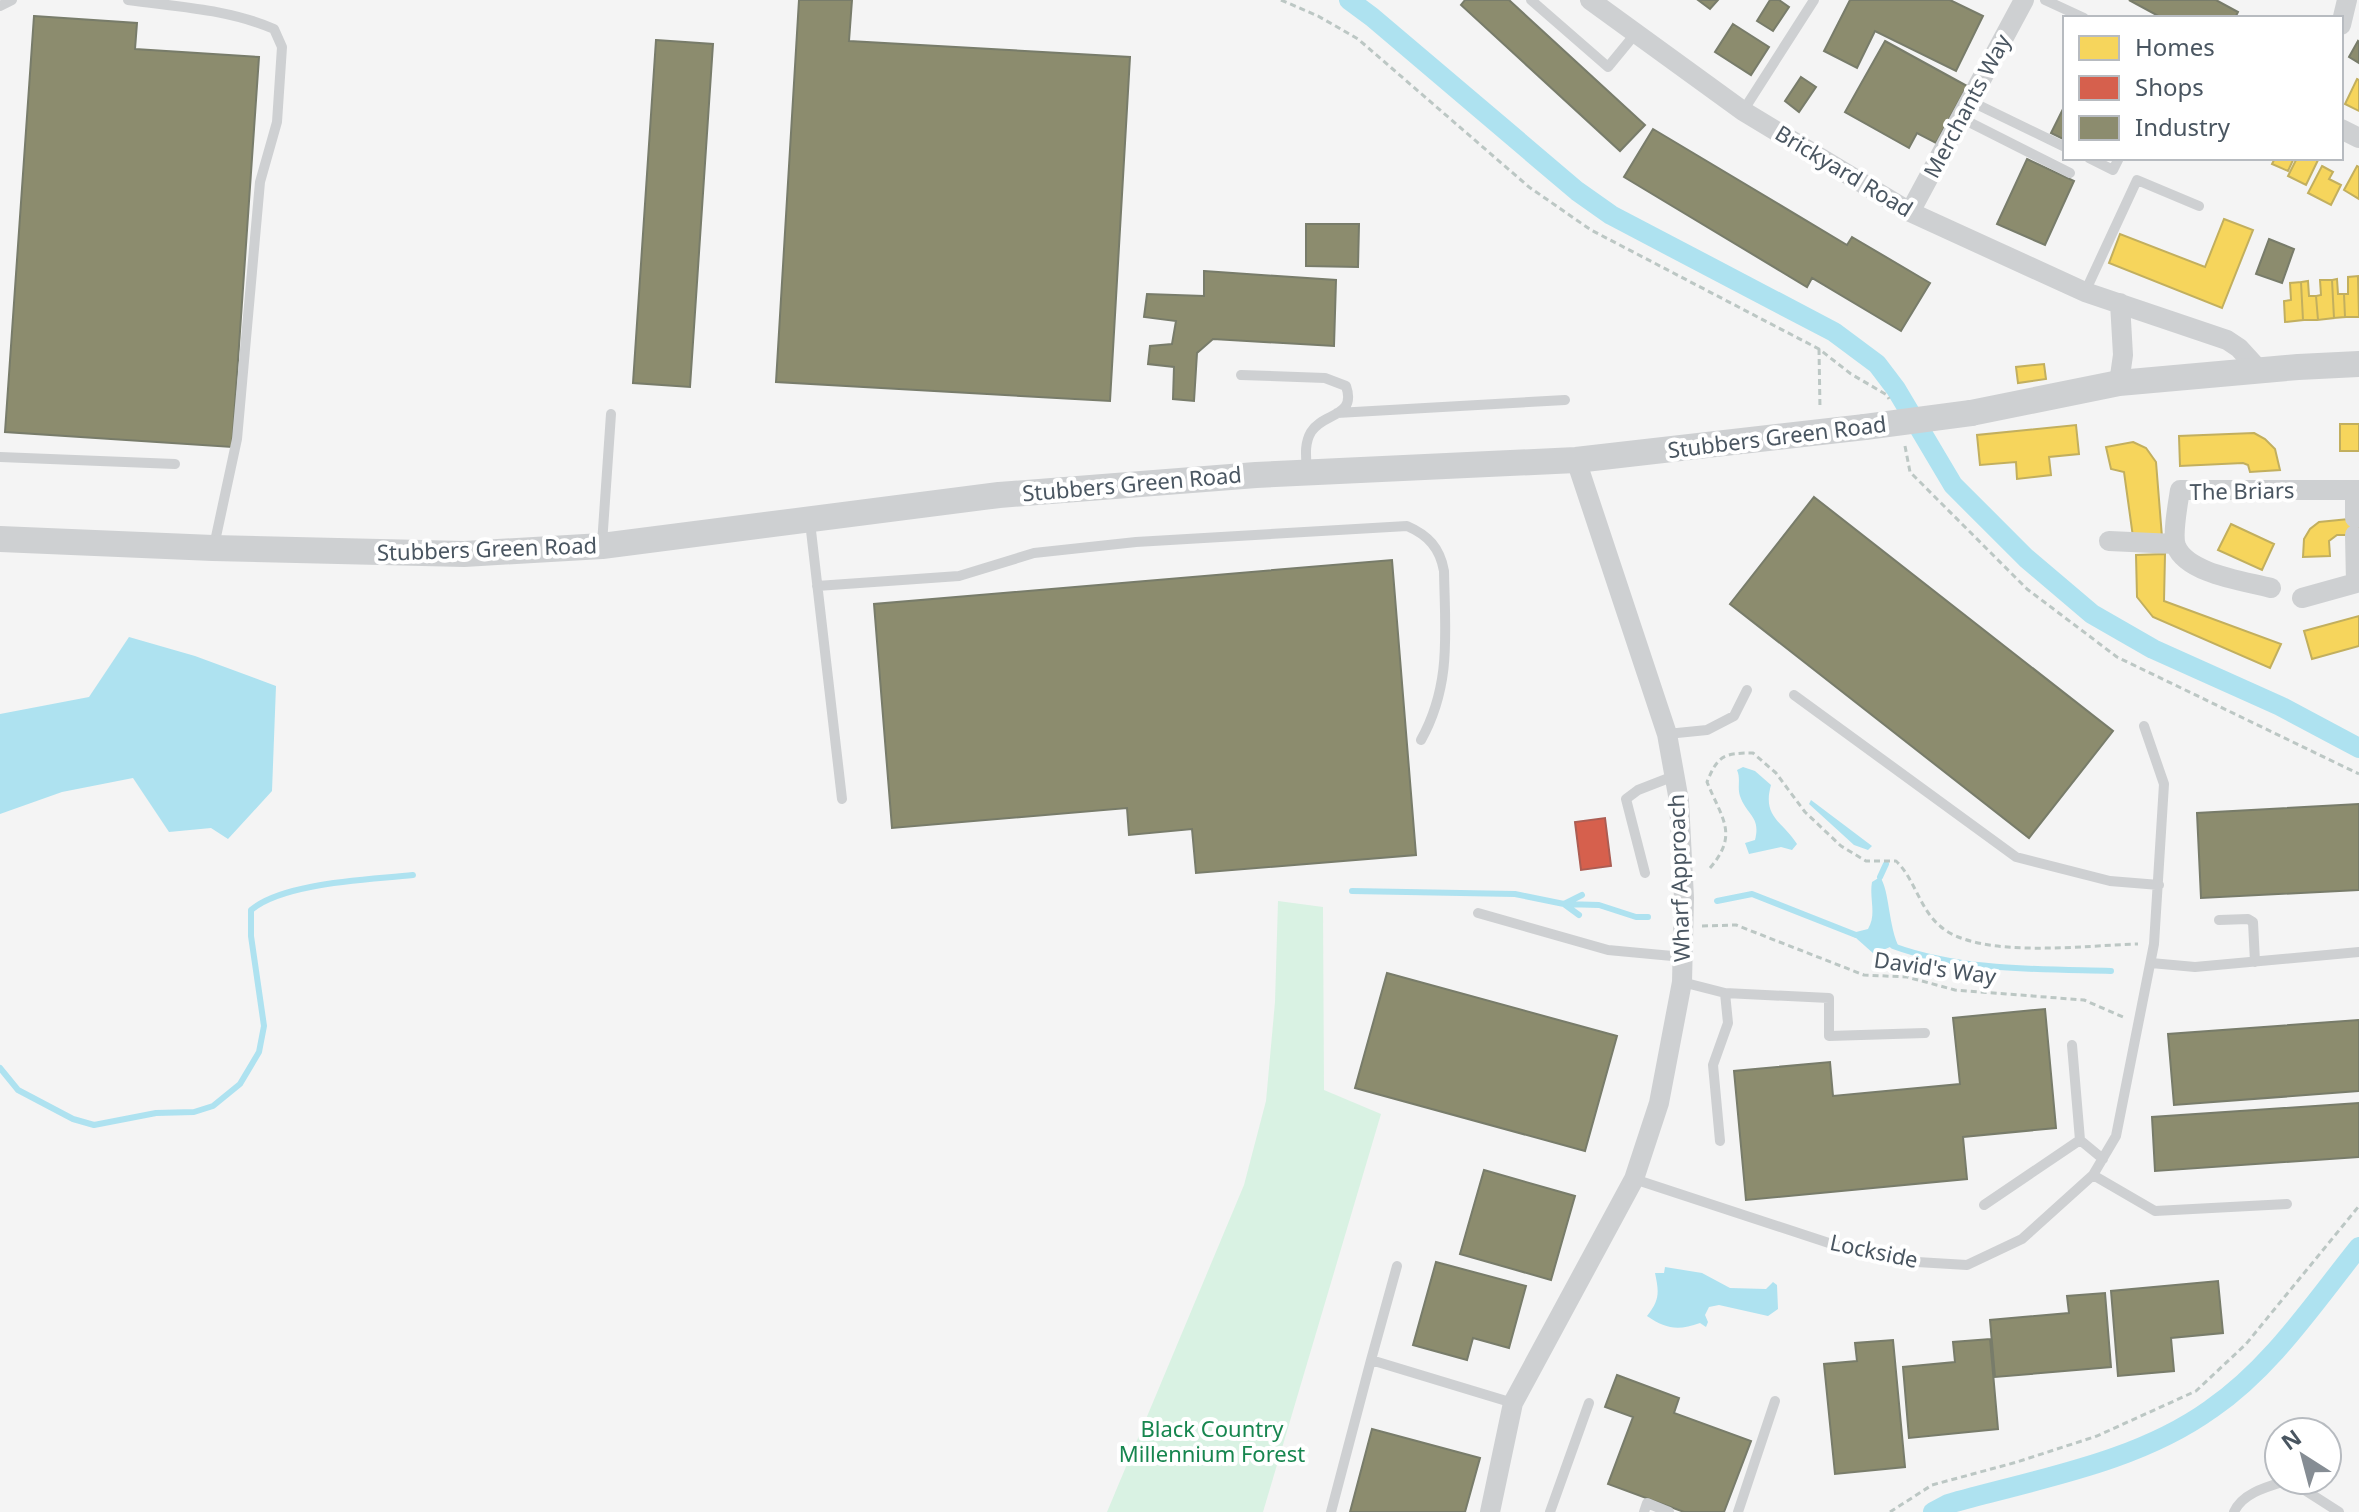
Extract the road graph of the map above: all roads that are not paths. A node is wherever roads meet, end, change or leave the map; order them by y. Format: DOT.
graph roads {
  1 [pos="12,0"];
  2 [pos="128,0"];
  3 [pos="1531,0"];
  4 [pos="1590,0"];
  5 [pos="1814,0"];
  6 [pos="2024,0"];
  7 [pos="2045,0"];
  8 [pos="0,6"];
  9 [pos="2080,16"];
  10 [pos="1636,33"];
  11 [pos="1965,109"];
  12 [pos="1743,111"];
  13 [pos="2063,146"];
  14 [pos="2093,160"];
  15 [pos="2118,160"];
  16 [pos="2070,173"];
  17 [pos="2199,206"];
  18 [pos="1910,212"];
  19 [pos="2085,292"];
  20 [pos="2120,303"];
  21 [pos="2359,364"];
  22 [pos="2260,371"];
  23 [pos="1241,375"];
  24 [pos="2119,383"];
  25 [pos="1565,400"];
  26 [pos="1337,413"];
  27 [pos="611,414"];
  28 [pos="0,457"];
  29 [pos="1576,460"];
  30 [pos="175,464"];
  31 [pos="1307,472"];
  32 [pos="2357,490"];
  33 [pos="809,520"];
  34 [pos="0,539"];
  35 [pos="2109,541"];
  36 [pos="2175,544"];
  37 [pos="602,546"];
  38 [pos="213,548"];
  39 [pos="817,586"];
  40 [pos="2271,588"];
  41 [pos="2302,598"];
  42 [pos="1747,690"];
  43 [pos="1794,695"];
  44 [pos="2144,726"];
  45 [pos="1667,734"];
  46 [pos="1421,740"];
  47 [pos="1674,776"];
  48 [pos="842,799"];
  49 [pos="1645,873"];
  50 [pos="2159,885"];
  51 [pos="1478,913"];
  52 [pos="2219,920"];
  53 [pos="2359,952"];
  54 [pos="1683,957"];
  55 [pos="2255,962"];
  56 [pos="2151,963"];
  57 [pos="1682,982"];
  58 [pos="1725,993"];
  59 [pos="1925,1033"];
  60 [pos="2072,1045"];
  61 [pos="2080,1140"];
  62 [pos="1720,1141"];
  63 [pos="2103,1159"];
  64 [pos="2093,1175"];
  65 [pos="1634,1179"];
  66 [pos="2287,1204"];
  67 [pos="1984,1205"];
  68 [pos="1397,1266"];
  69 [pos="1371,1360"];
  70 [pos="1775,1401"];
  71 [pos="1513,1403"];
  72 [pos="1589,1403"];
  73 [pos="1493,1511"];
  74 [pos="1331,1512"];
  75 [pos="1550,1512"];
  76 [pos="1644,1512"];
  77 [pos="1669,1512"];
  78 [pos="1738,1512"];
  79 [pos="2234,1512"];
  80 [pos="2339,1512"];
  1 -- 8 [label="lane"];
  2 -- 38 [label="lane"];
  3 -- 10 [label="lane"];
  4 -- 10 [label="street, Brickyard Road"];
  5 -- 12 [label="lane"];
  6 -- 11 [label="street, Merchants Way"];
  7 -- 9 [label="lane"];
  10 -- 12 [label="street, Brickyard Road"];
  11 -- 13 [label="lane"];
  11 -- 16 [label="lane"];
  11 -- 18 [label="street, Merchants Way"];
  12 -- 18 [label="street, Brickyard Road"];
  14 -- 15 [label="lane"];
  17 -- 19 [label="lane"];
  18 -- 19 [label="street, Brickyard Road"];
  19 -- 20 [label="street, Brickyard Road"];
  20 -- 22 [label="street, Brickyard Road"];
  20 -- 24 [label="street"];
  21 -- 22 [label="street, Stubbers Green Road"];
  22 -- 24 [label="street, Stubbers Green Road"];
  23 -- 26 [label="lane"];
  24 -- 29 [label="street, Stubbers Green Road, bridge"];
  25 -- 26 [label="lane"];
  26 -- 31 [label="lane"];
  27 -- 37 [label="lane"];
  28 -- 30 [label="lane"];
  29 -- 31 [label="street, Stubbers Green Road"];
  29 -- 45 [label="street, Wharf Approach"];
  31 -- 33 [label="street, Stubbers Green Road"];
  32 -- 36 [label="street, The Briars"];
  32 -- 41 [label="street, The Briars"];
  33 -- 37 [label="street, Stubbers Green Road"];
  33 -- 39 [label="lane"];
  34 -- 38 [label="street, Stubbers Green Road"];
  35 -- 36 [label="street"];
  36 -- 40 [label="street"];
  37 -- 38 [label="street, Stubbers Green Road"];
  39 -- 46 [label="lane"];
  39 -- 48 [label="lane"];
  42 -- 45 [label="lane"];
  43 -- 50 [label="lane"];
  44 -- 50 [label="lane, Lockside"];
  45 -- 47 [label="street, Wharf Approach"];
  47 -- 49 [label="lane"];
  47 -- 54 [label="street, Wharf Approach"];
  50 -- 56 [label="lane, Lockside"];
  51 -- 54 [label="lane"];
  52 -- 55 [label="lane"];
  53 -- 55 [label="lane"];
  54 -- 57 [label="street, Wharf Approach"];
  55 -- 56 [label="lane"];
  56 -- 63 [label="lane, Lockside"];
  57 -- 58 [label="lane"];
  57 -- 65 [label="street, Wharf Approach"];
  58 -- 59 [label="lane"];
  58 -- 62 [label="lane"];
  60 -- 61 [label="lane"];
  61 -- 63 [label="lane"];
  61 -- 67 [label="lane"];
  63 -- 64 [label="lane, Lockside"];
  64 -- 65 [label="lane, Lockside"];
  64 -- 66 [label="lane"];
  65 -- 71 [label="street, Wharf Approach"];
  68 -- 69 [label="lane"];
  69 -- 71 [label="lane"];
  69 -- 74 [label="lane"];
  70 -- 78 [label="lane"];
  71 -- 73 [label="street, Wharf Approach"];
  72 -- 75 [label="lane"];
  76 -- 77 [label="lane"];
  79 -- 80 [label="lane"];
}
